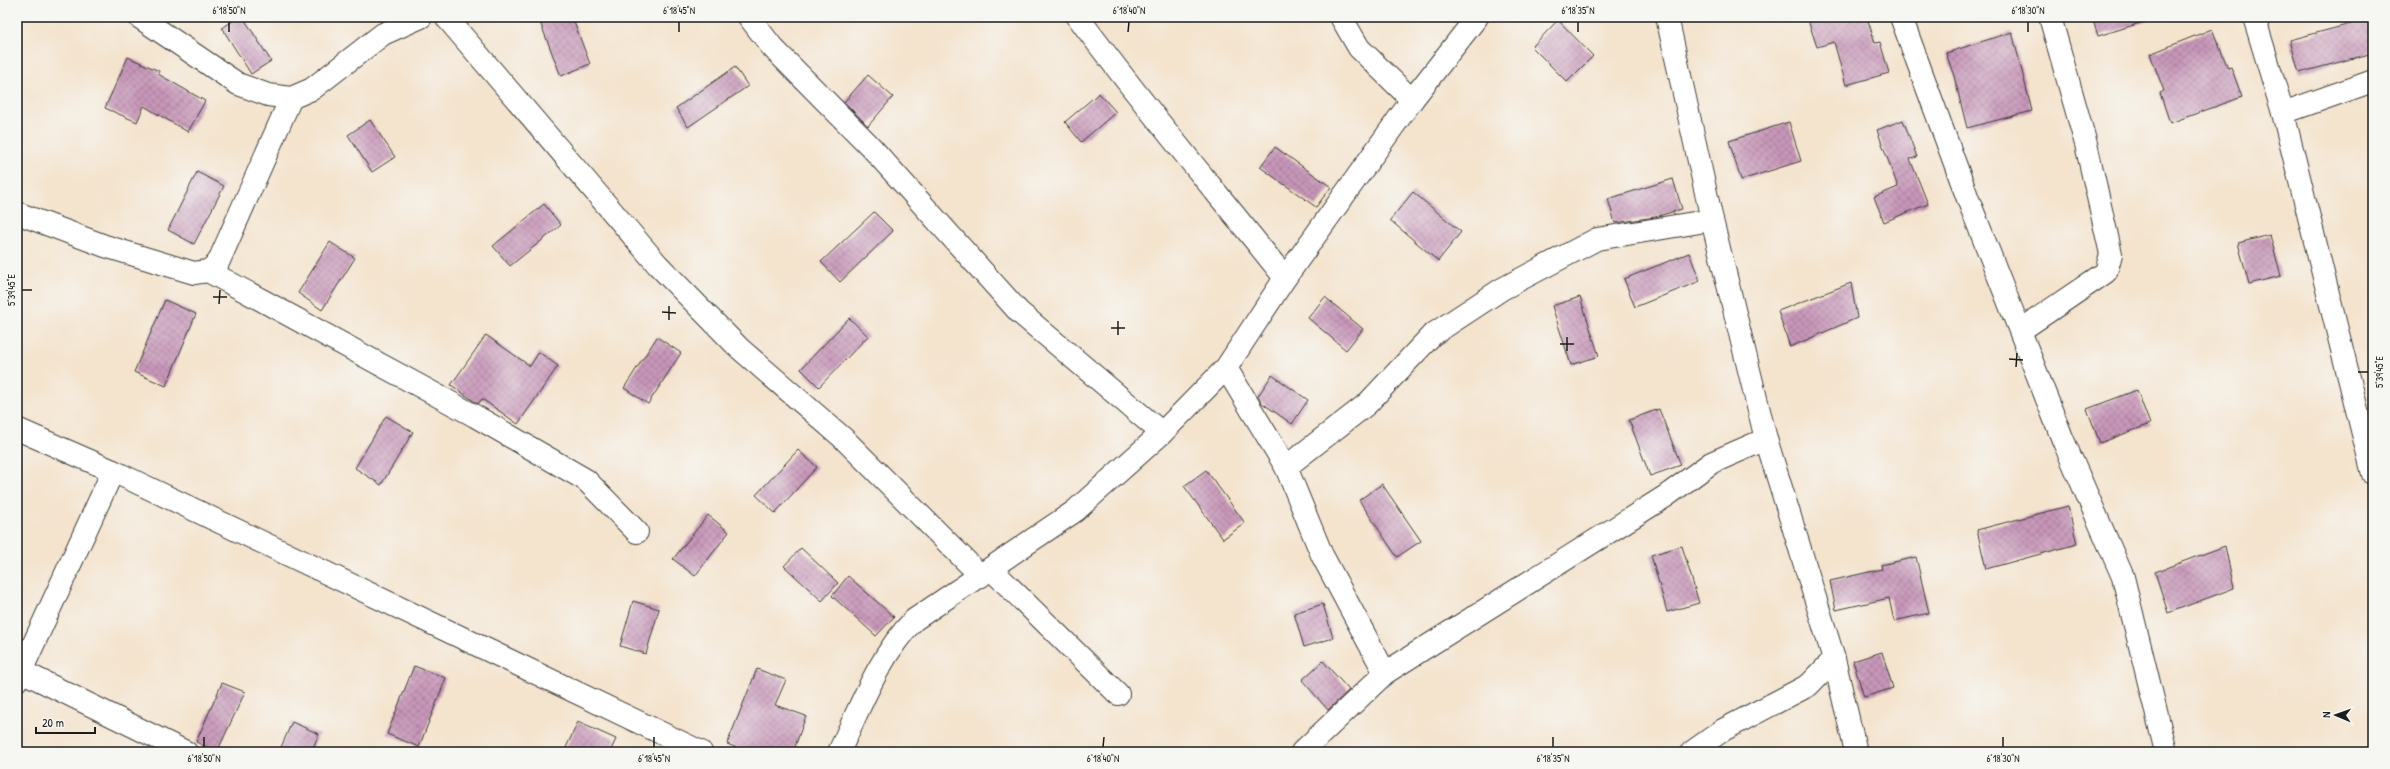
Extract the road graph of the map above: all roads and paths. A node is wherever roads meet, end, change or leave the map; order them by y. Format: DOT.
graph roads {
  1 [pos="139,17"];
  2 [pos="421,17"];
  3 [pos="446,17"];
  4 [pos="749,17"];
  5 [pos="1078,17"];
  6 [pos="1341,17"];
  7 [pos="1477,17"];
  8 [pos="1667,17"];
  9 [pos="1901,17"];
  10 [pos="2050,17"];
  11 [pos="2254,17"];
  12 [pos="2373,81"];
  13 [pos="291,98"];
  14 [pos="1412,100"];
  15 [pos="2283,113"];
  16 [pos="17,213"];
  17 [pos="1712,220"];
  18 [pos="208,271"];
  19 [pos="1285,278"];
  20 [pos="2021,330"];
  21 [pos="1226,368"];
  22 [pos="17,429"];
  23 [pos="1162,434"];
  24 [pos="1766,439"];
  25 [pos="1286,467"];
  26 [pos="113,471"];
  27 [pos="2373,474"];
  28 [pos="637,532"];
  29 [pos="986,573"];
  30 [pos="1834,659"];
  31 [pos="1384,672"];
  32 [pos="18,673"];
  33 [pos="1809,685"];
  34 [pos="1840,690"];
  35 [pos="1118,694"];
  36 [pos="186,752"];
  37 [pos="701,752"];
  38 [pos="839,752"];
  39 [pos="1302,752"];
  40 [pos="1692,752"];
  41 [pos="1856,752"];
  42 [pos="2166,752"];
  1 -- 13 [label="street"];
  2 -- 13 [label="street"];
  3 -- 29 [label="street"];
  4 -- 23 [label="street"];
  5 -- 19 [label="street"];
  6 -- 14 [label="street"];
  7 -- 14 [label="street"];
  8 -- 17 [label="street"];
  9 -- 20 [label="street"];
  10 -- 20 [label="street"];
  11 -- 15 [label="street"];
  12 -- 15 [label="street"];
  13 -- 18 [label="street"];
  14 -- 19 [label="street"];
  15 -- 27 [label="street"];
  16 -- 18 [label="street"];
  17 -- 24 [label="street"];
  17 -- 25 [label="street"];
  18 -- 28 [label="street"];
  19 -- 21 [label="street"];
  20 -- 42 [label="street"];
  21 -- 23 [label="street"];
  21 -- 25 [label="street"];
  22 -- 26 [label="street"];
  23 -- 29 [label="street"];
  24 -- 30 [label="street"];
  24 -- 31 [label="street"];
  25 -- 31 [label="street"];
  26 -- 32 [label="street"];
  26 -- 37 [label="street"];
  29 -- 35 [label="street"];
  29 -- 38 [label="street"];
  30 -- 33 [label="street"];
  30 -- 34 [label="street"];
  31 -- 39 [label="street"];
  32 -- 36 [label="street"];
  33 -- 34 [label="street"];
  33 -- 40 [label="street"];
  34 -- 41 [label="street"];
}
